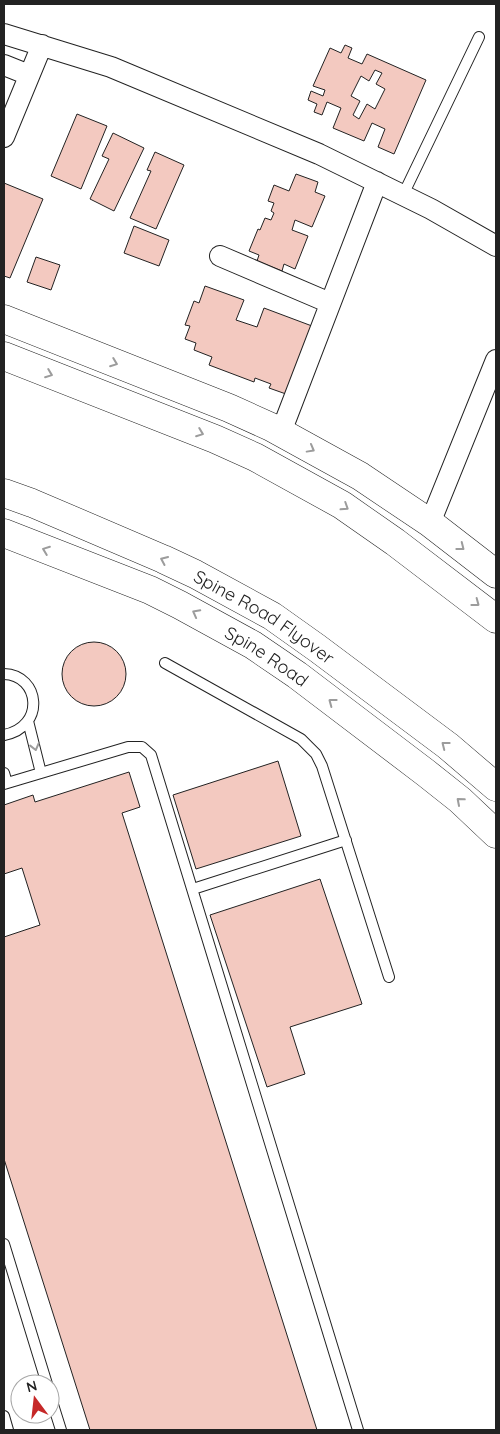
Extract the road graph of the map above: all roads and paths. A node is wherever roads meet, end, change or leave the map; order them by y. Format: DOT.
graph roads {
  1 [pos="4,34"];
  2 [pos="479,36"];
  3 [pos="42,45"];
  4 [pos="4,65"];
  5 [pos="29,74"];
  6 [pos="4,137"];
  7 [pos="377,182"];
  8 [pos="403,195"];
  9 [pos="496,246"];
  10 [pos="220,256"];
  11 [pos="330,303"];
  12 [pos="4,319"];
  13 [pos="4,356"];
  14 [pos="496,360"];
  15 [pos="281,432"];
  16 [pos="4,493"];
  17 [pos="430,523"];
  18 [pos="4,533"];
  19 [pos="496,574"];
  20 [pos="496,619"];
  21 [pos="164,663"];
  22 [pos="4,674"];
  23 [pos="28,721"];
  24 [pos="4,735"];
  25 [pos="41,773"];
  26 [pos="5,780"];
  27 [pos="496,787"];
  28 [pos="496,834"];
  29 [pos="346,840"];
  30 [pos="193,888"];
  31 [pos="389,977"];
  32 [pos="4,1244"];
  33 [pos="43,1374"];
  34 [pos="4,1416"];
  35 [pos="8,1430"];
  36 [pos="358,1430"];
  1 -- 3 [label="street"];
  2 -- 8 [label="lane"];
  3 -- 5 [label="street"];
  3 -- 7 [label="street"];
  4 -- 5 [label="street"];
  5 -- 6 [label="street"];
  7 -- 8 [label="street"];
  7 -- 11 [label="street"];
  8 -- 9 [label="street"];
  10 -- 11 [label="street"];
  11 -- 15 [label="street"];
  12 -- 15 [label="street, one-way"];
  13 -- 20 [label="street, one-way"];
  14 -- 17 [label="street"];
  15 -- 17 [label="street, one-way"];
  27 -- 16 [label="street, Spine Road Flyover, one-way"];
  17 -- 19 [label="street, one-way"];
  28 -- 18 [label="street, Spine Road, one-way"];
  21 -- 29 [label="lane"];
  22 -- 23 [label="lane"];
  23 -- 24 [label="lane"];
  23 -- 25 [label="lane, one-way"];
  25 -- 26 [label="lane"];
  25 -- 30 [label="lane"];
  29 -- 30 [label="lane"];
  29 -- 31 [label="lane"];
  30 -- 36 [label="lane"];
  32 -- 33 [label="lane"];
  34 -- 35 [label="lane"];
}
